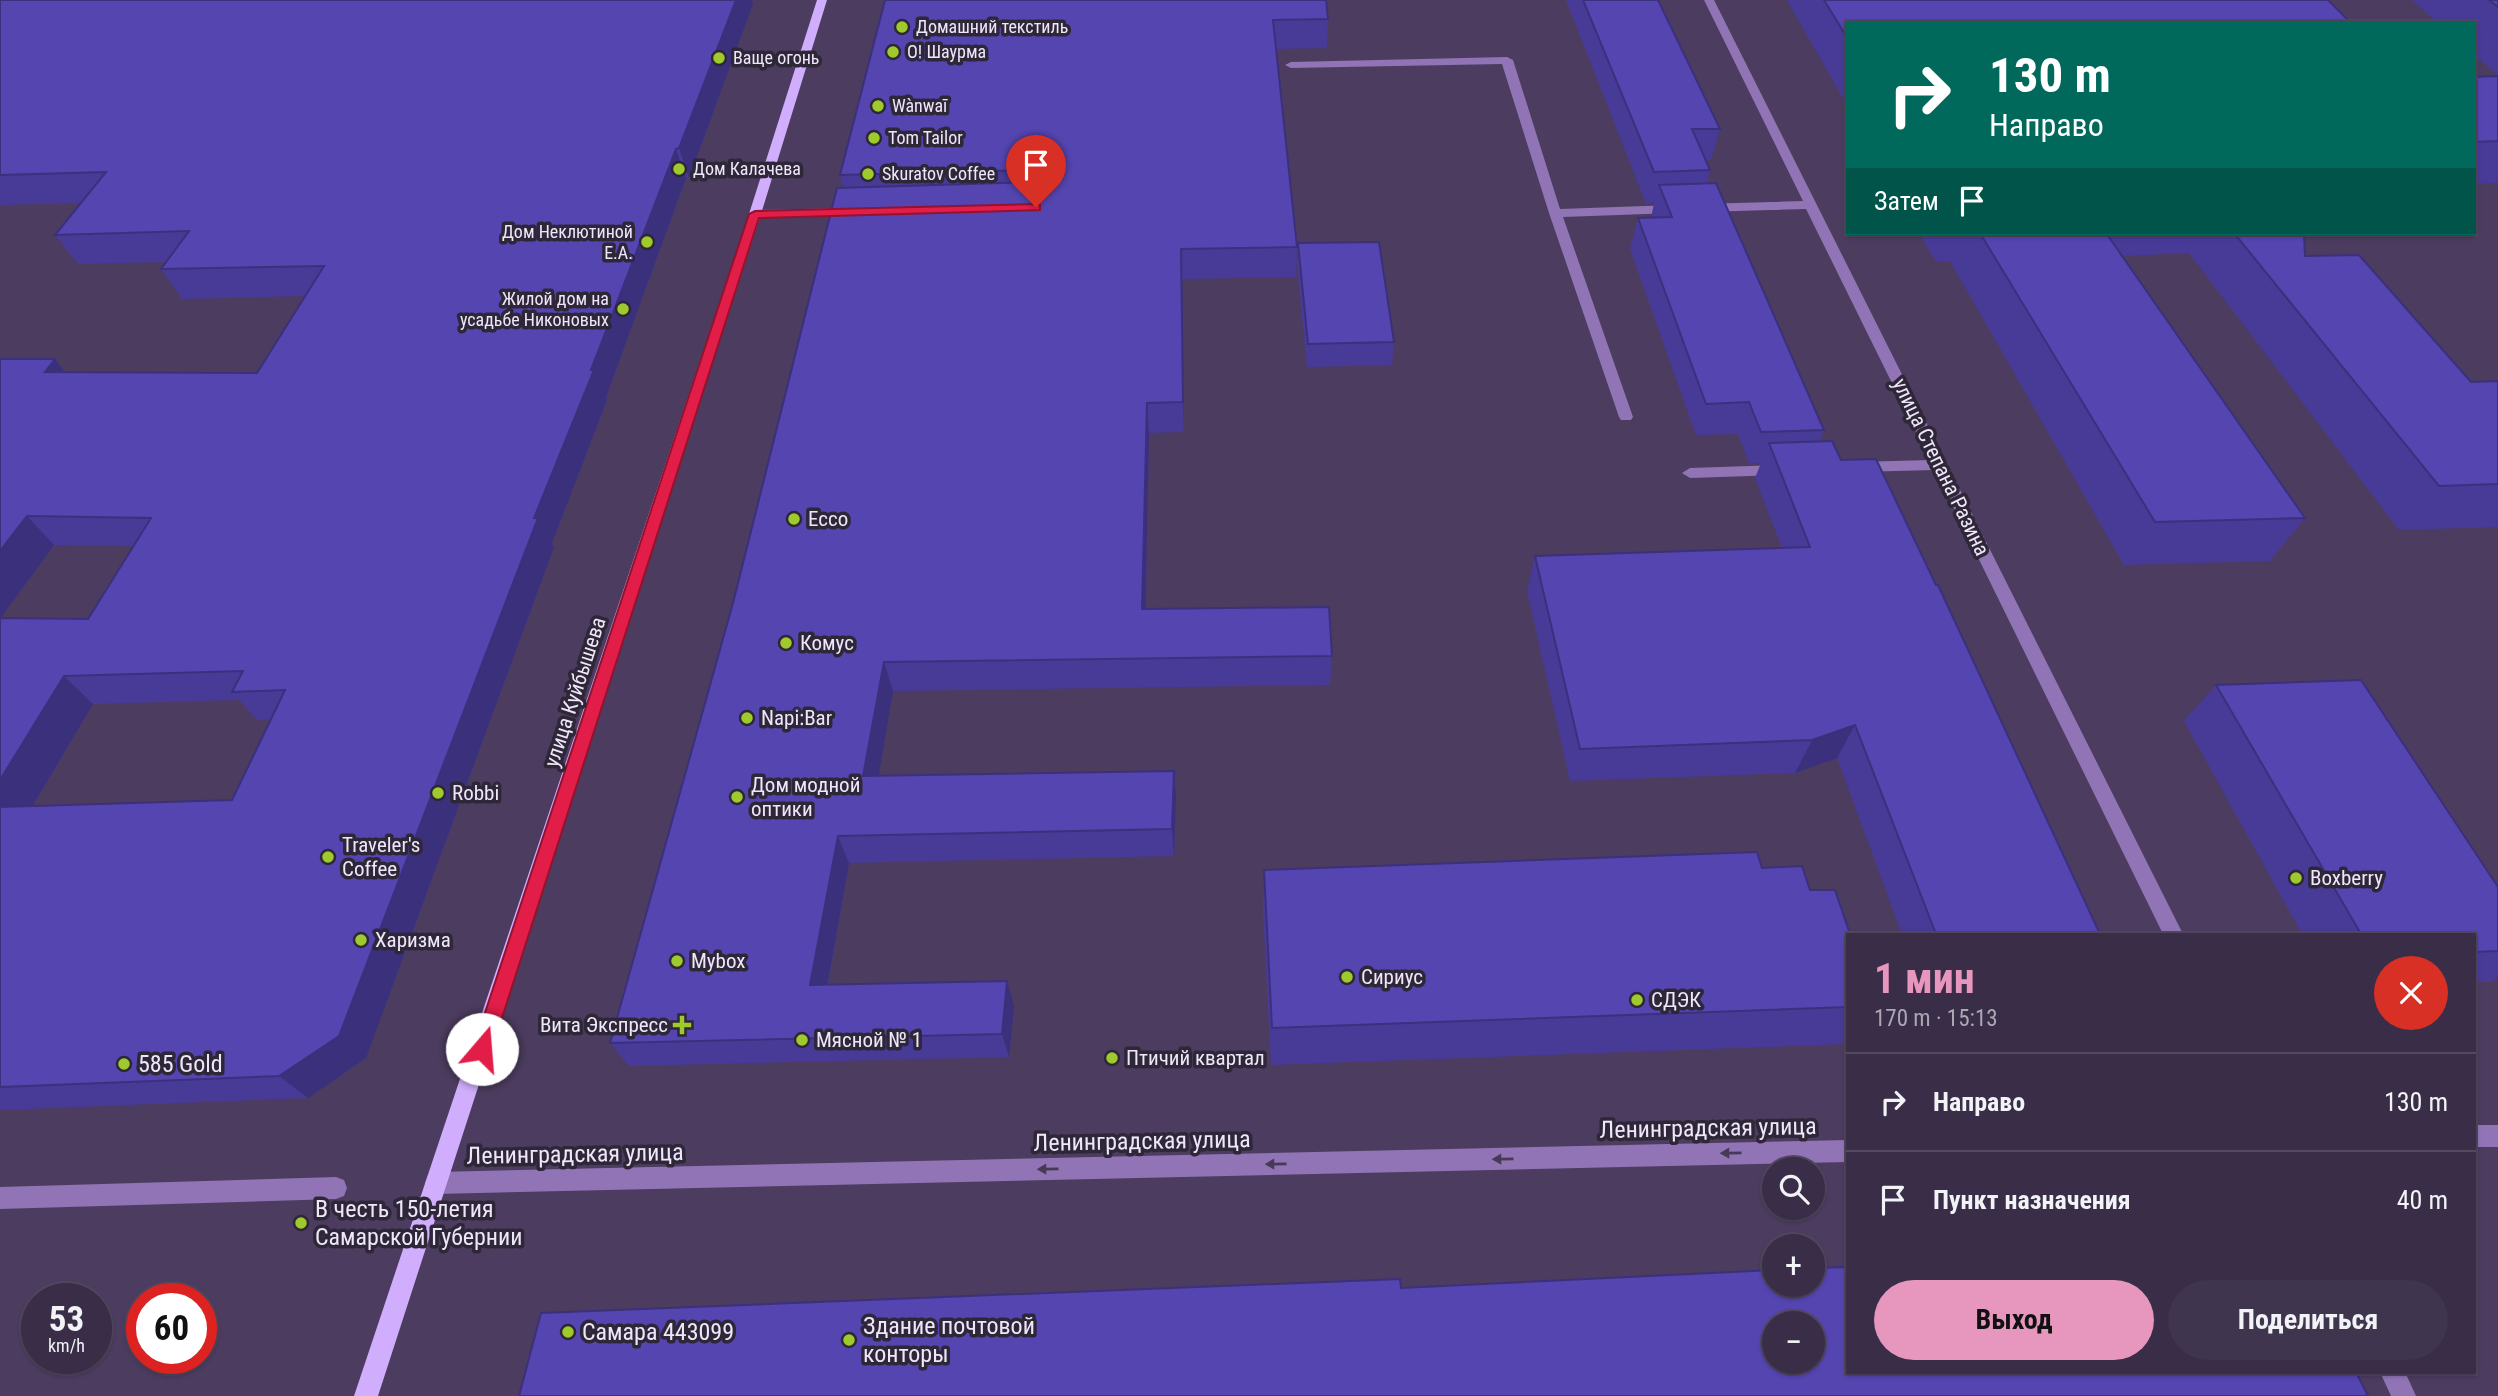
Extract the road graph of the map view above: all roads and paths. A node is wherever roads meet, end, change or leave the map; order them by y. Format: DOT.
graph roads {
  1 [pos="822,0"];
  2 [pos="1709,0"];
  3 [pos="1291,65"];
  4 [pos="1811,205"];
  5 [pos="865,212"];
  6 [pos="1555,213"];
  7 [pos="755,214"];
  8 [pos="1626,417"];
  9 [pos="1940,465"];
  10 [pos="1842,468"];
  11 [pos="1800,469"];
  12 [pos="1690,472"];
  13 [pos="2173,933"];
  14 [pos="2476,1136"];
  15 [pos="2498,1136"];
  16 [pos="1846,1151"];
  17 [pos="436,1183"];
  18 [pos="335,1188"];
  19 [pos="0,1198"];
  20 [pos="2393,1374"];
  21 [pos="366,1396"];
  22 [pos="2404,1396"];
  1 -- 7 [label="main road, улица Куйбышева"];
  2 -- 4 [label="street, улица Степана Разина"];
  3 -- 6 [label="street"];
  4 -- 6 [label="street"];
  4 -- 9 [label="street, улица Степана Разина"];
  5 -- 7 [label="street"];
  6 -- 8 [label="street"];
  7 -- 17 [label="main road, улица Куйбышева"];
  9 -- 10 [label="street"];
  9 -- 13 [label="street, улица Степана Разина"];
  11 -- 12 [label="street"];
  14 -- 15 [label="street"];
  16 -- 17 [label="street, Ленинградская улица, one-way"];
  17 -- 21 [label="main road, улица Куйбышева"];
  18 -- 19 [label="street"];
  20 -- 22 [label="street"];
}
